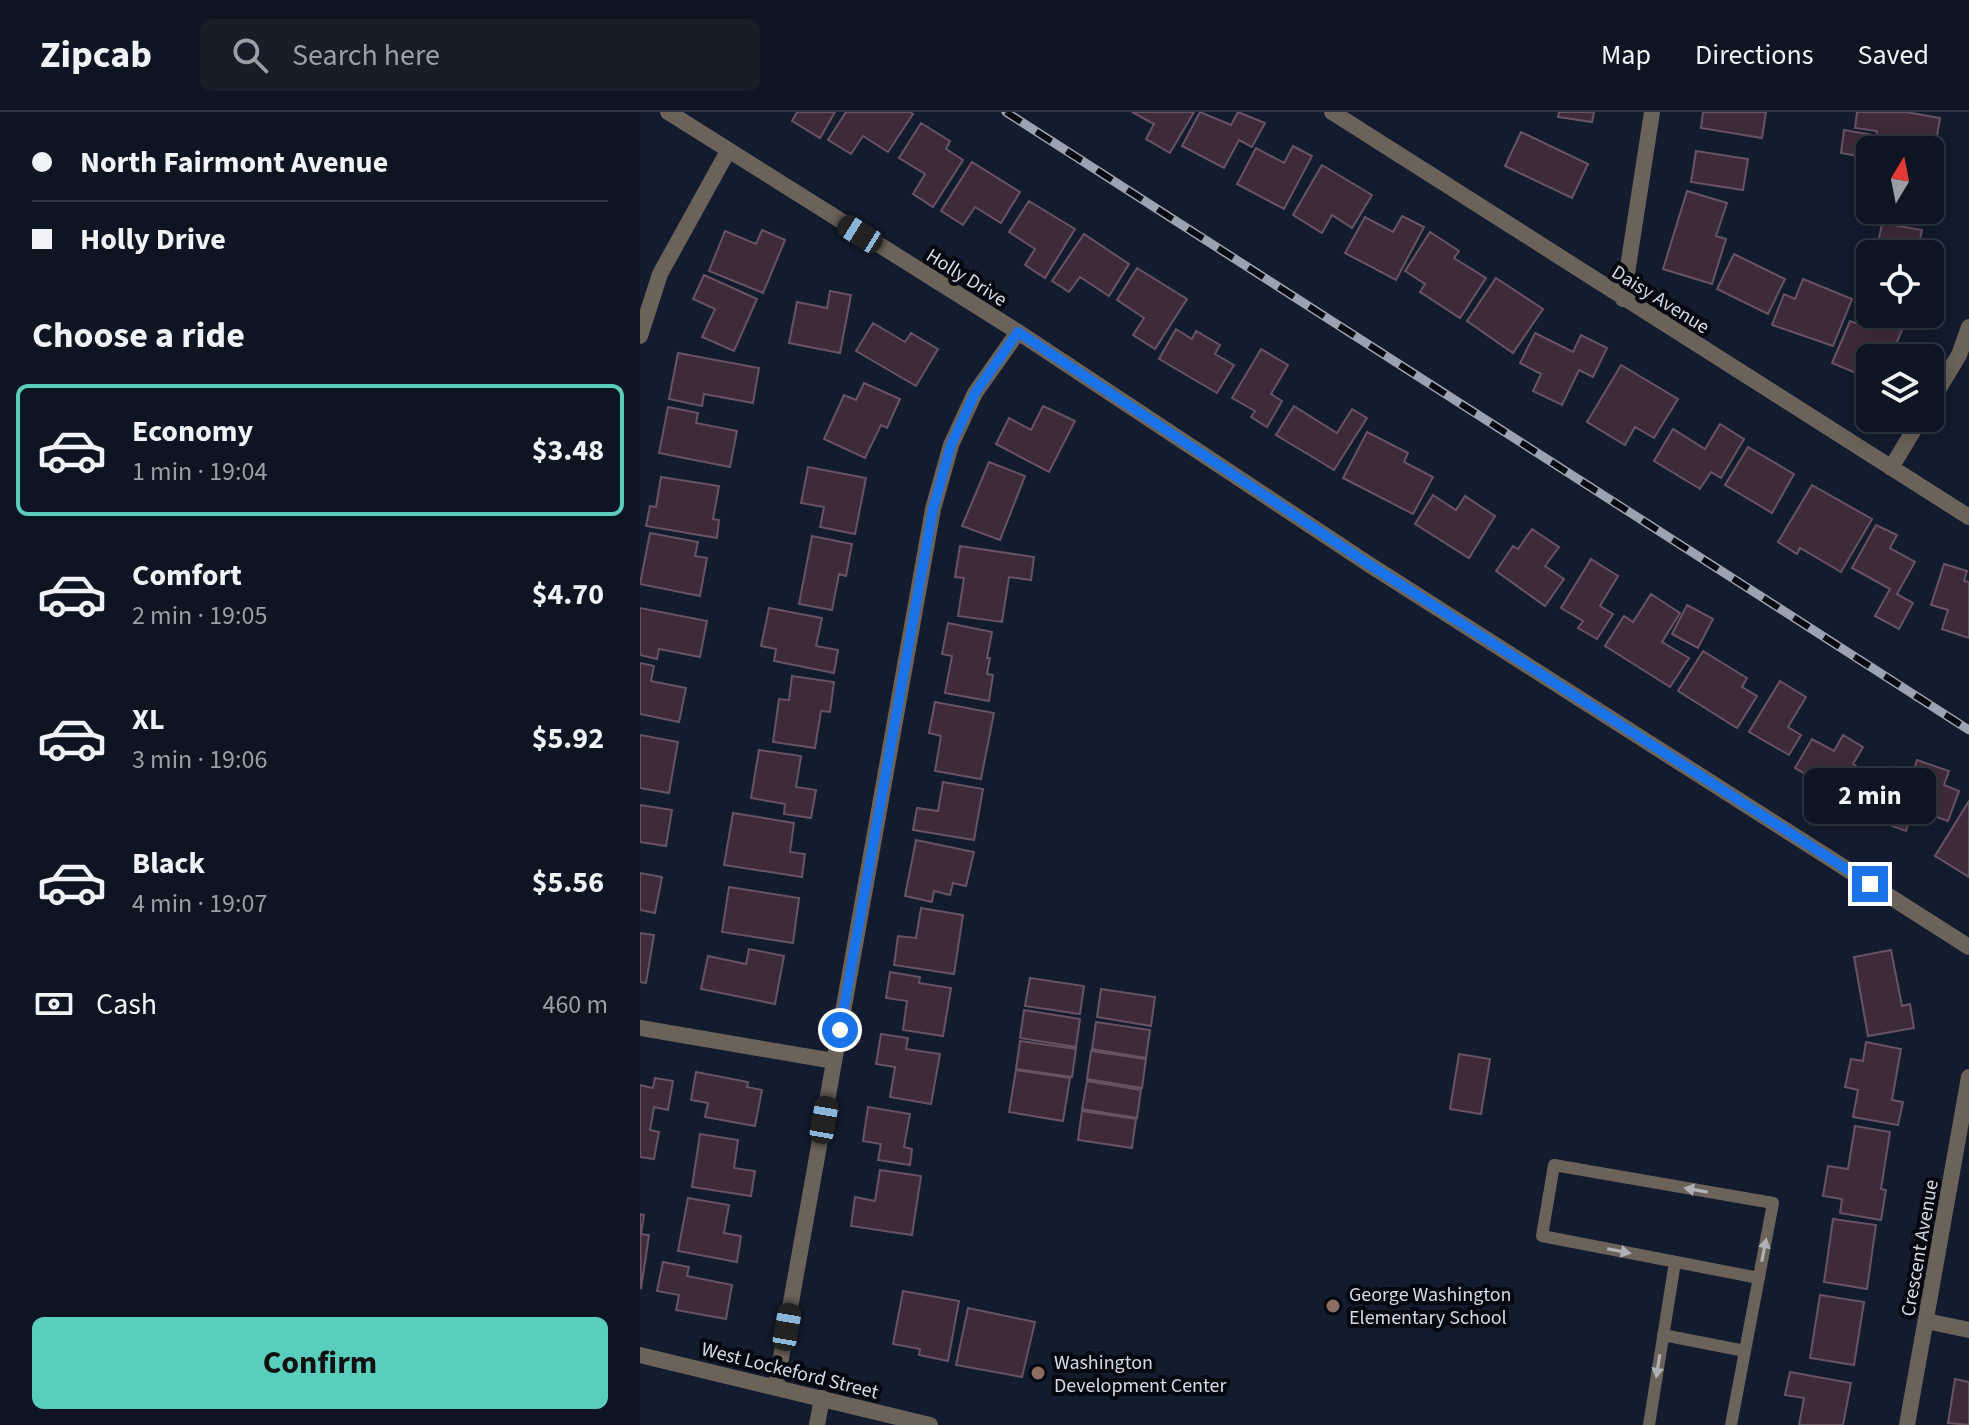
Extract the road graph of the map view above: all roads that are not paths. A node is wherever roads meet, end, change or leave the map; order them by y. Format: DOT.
graph roads {
  1 [pos="668,112"];
  2 [pos="1332,112"];
  3 [pos="1652,112"];
  4 [pos="728,151"];
  5 [pos="1623,299"];
  6 [pos="1969,327"];
  7 [pos="1018,332"];
  8 [pos="640,336"];
  9 [pos="1944,380"];
  10 [pos="1913,432"];
  11 [pos="1891,468"];
  12 [pos="1969,517"];
  13 [pos="1969,947"];
  14 [pos="640,1028"];
  15 [pos="834,1061"];
  16 [pos="1969,1077"];
  17 [pos="1675,1262"];
  18 [pos="1759,1278"];
  19 [pos="1926,1321"];
  20 [pos="1969,1330"];
  21 [pos="1663,1335"];
  22 [pos="1745,1351"];
  23 [pos="640,1355"];
  24 [pos="776,1386"];
  25 [pos="822,1398"];
  26 [pos="817,1425"];
  27 [pos="930,1425"];
  28 [pos="1649,1425"];
  29 [pos="1731,1425"];
  30 [pos="1907,1425"];
  1 -- 4 [label="street, Holly Drive"];
  2 -- 5 [label="street, Daisy Avenue"];
  3 -- 5 [label="street"];
  4 -- 7 [label="street, Holly Drive"];
  4 -- 8 [label="street"];
  5 -- 11 [label="street, Daisy Avenue"];
  6 -- 9 [label="street"];
  7 -- 13 [label="street, Holly Drive"];
  7 -- 15 [label="street"];
  10 -- 11 [label="street"];
  11 -- 12 [label="street, Daisy Avenue"];
  14 -- 15 [label="street"];
  15 -- 24 [label="street"];
  16 -- 19 [label="street, Crescent Avenue"];
  17 -- 18 [label="lane"];
  18 -- 17 [label="lane, one-way"];
  17 -- 21 [label="lane"];
  18 -- 22 [label="lane"];
  19 -- 20 [label="street"];
  19 -- 30 [label="street, Crescent Avenue"];
  21 -- 22 [label="lane"];
  21 -- 28 [label="lane, one-way"];
  22 -- 29 [label="lane"];
  23 -- 24 [label="street, West Lockeford Street"];
  24 -- 25 [label="street, West Lockeford Street"];
  25 -- 26 [label="street"];
  25 -- 27 [label="street, West Lockeford Street"];
}
